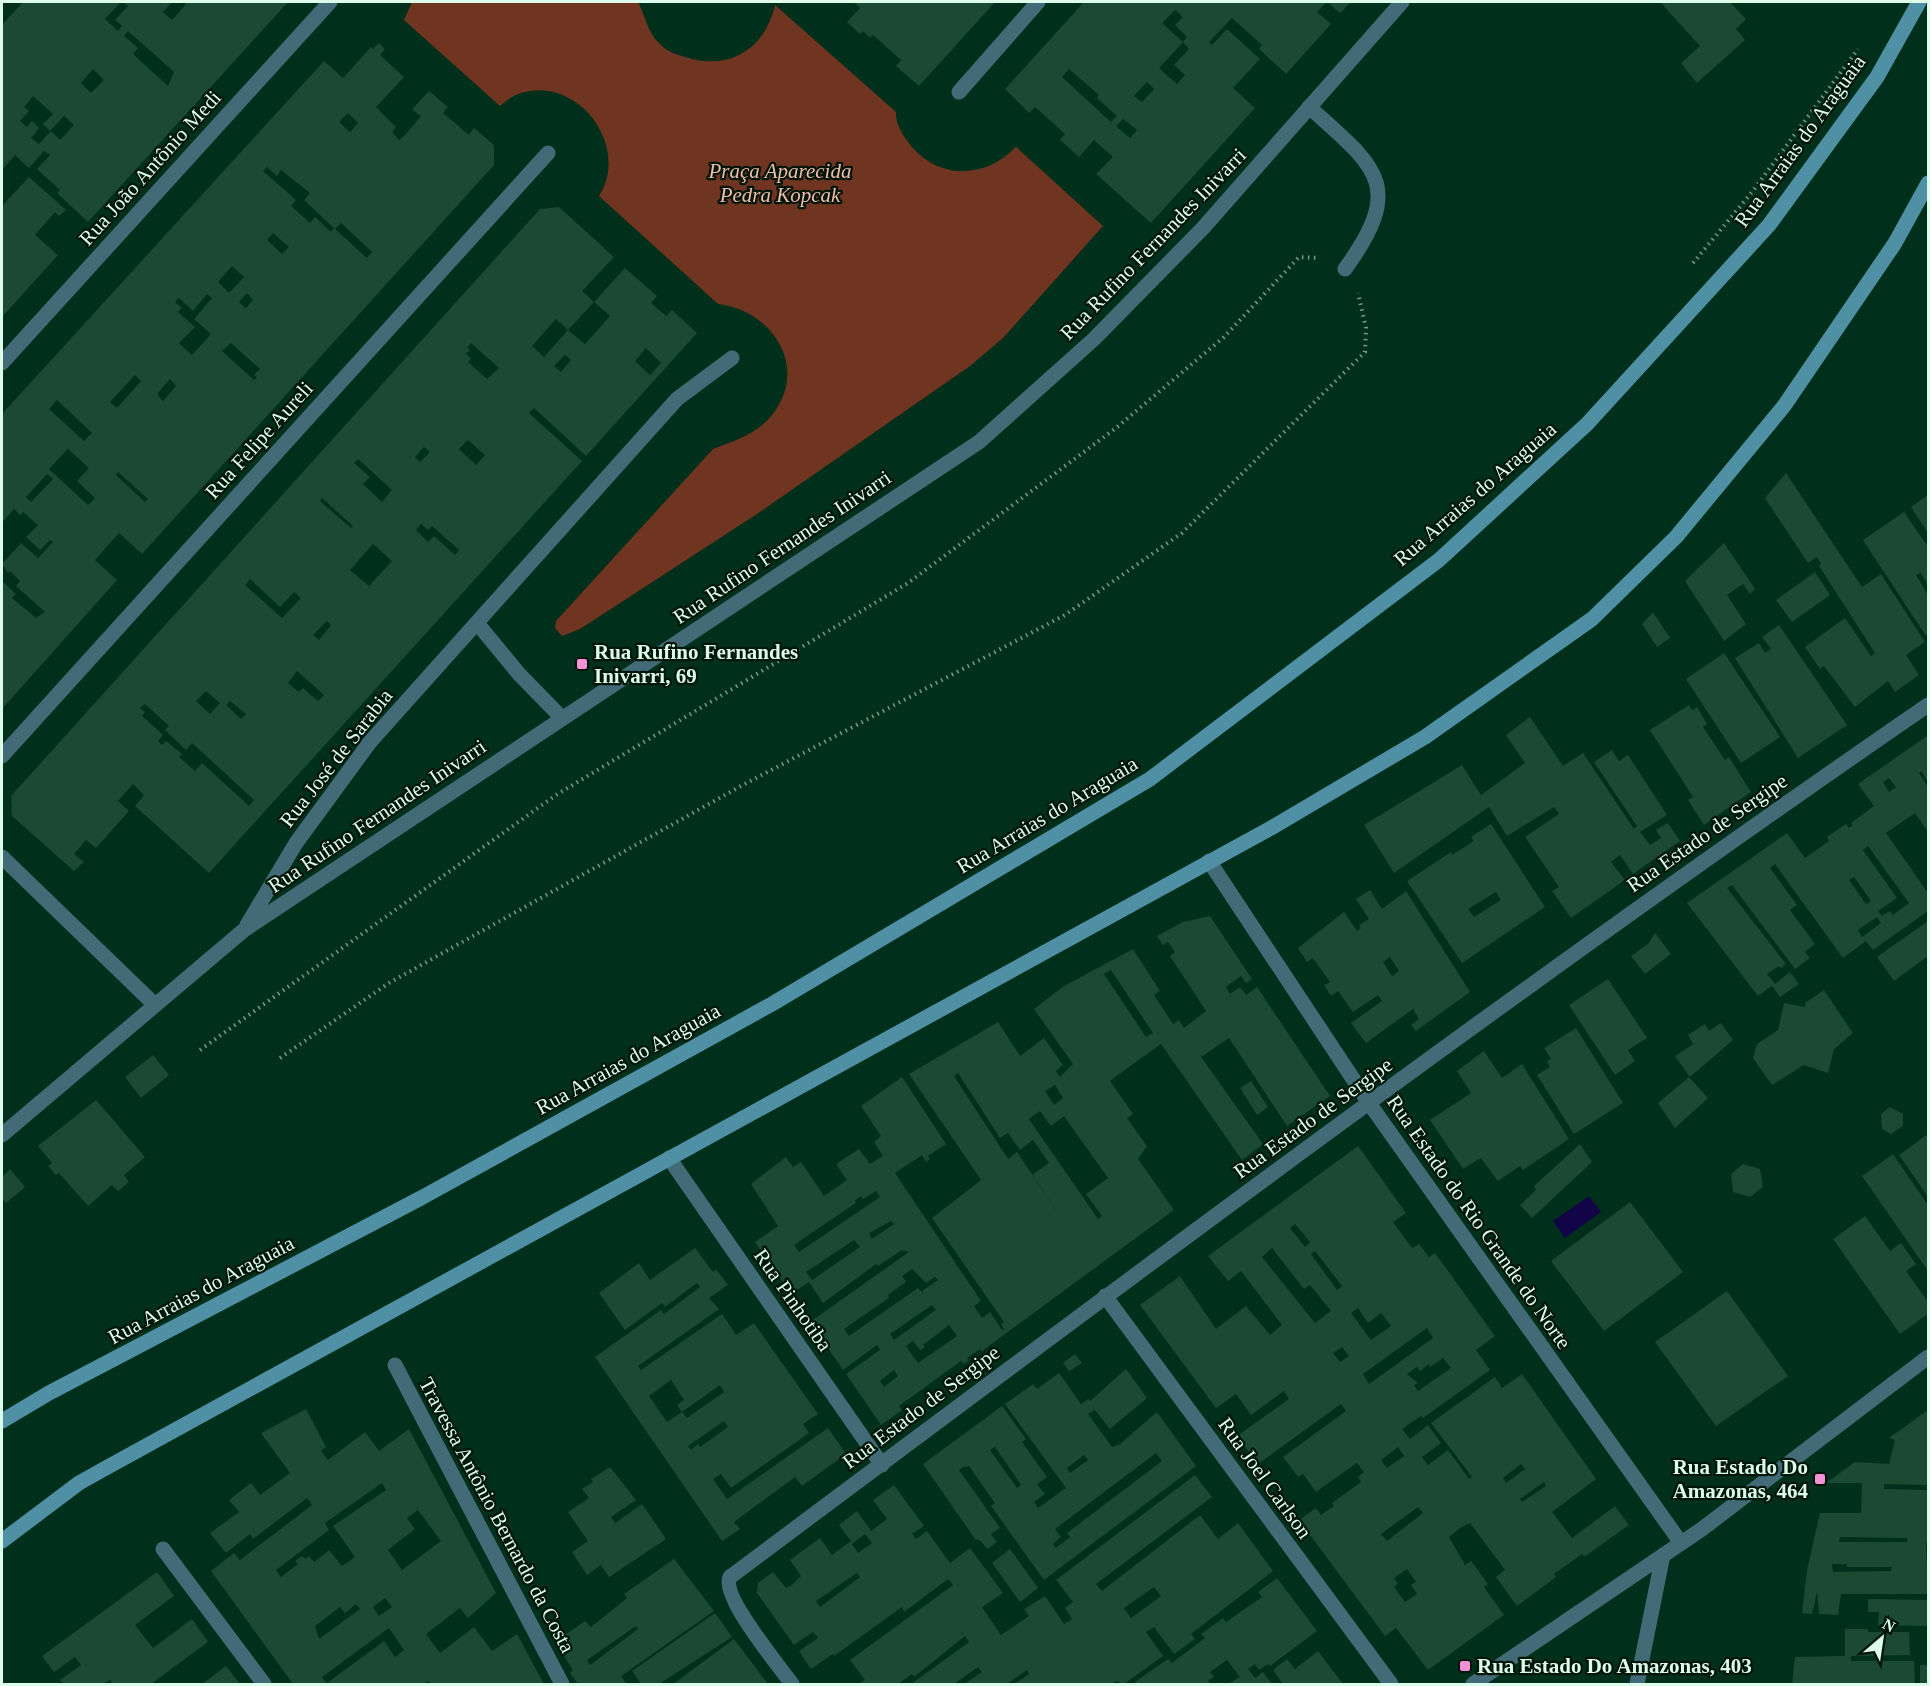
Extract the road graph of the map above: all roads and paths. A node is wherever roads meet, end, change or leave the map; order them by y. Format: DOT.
graph roads {
  1 [pos="330,2"];
  2 [pos="1038,2"];
  3 [pos="1402,2"];
  4 [pos="1919,2"];
  5 [pos="1865,40"];
  6 [pos="959,92"];
  7 [pos="1309,107"];
  8 [pos="548,153"];
  9 [pos="1929,183"];
  10 [pos="1345,269"];
  11 [pos="1686,272"];
  12 [pos="732,358"];
  13 [pos="2,363"];
  14 [pos="477,623"];
  15 [pos="1929,705"];
  16 [pos="562,718"];
  17 [pos="2,756"];
  18 [pos="2,857"];
  19 [pos="1209,861"];
  20 [pos="244,930"];
  21 [pos="154,1004"];
  22 [pos="200,1050"];
  23 [pos="280,1058"];
  24 [pos="1369,1103"];
  25 [pos="2,1135"];
  26 [pos="669,1158"];
  27 [pos="1105,1296"];
  28 [pos="1929,1357"];
  29 [pos="395,1365"];
  30 [pos="2,1421"];
  31 [pos="882,1465"];
  32 [pos="2,1540"];
  33 [pos="1681,1543"];
  34 [pos="163,1549"];
  35 [pos="1663,1555"];
  36 [pos="264,1684"];
  37 [pos="562,1684"];
  38 [pos="792,1684"];
  39 [pos="1391,1684"];
  40 [pos="1473,1684"];
  41 [pos="1637,1684"];
  1 -- 13 [label="street, Rua João Antônio Medi"];
  2 -- 6 [label="street"];
  3 -- 7 [label="street, Rua Rufino Fernandes Inivarri"];
  4 -- 30 [label="main road, Rua Arraias do Araguaia"];
  5 -- 11 [label="path"];
  7 -- 10 [label="street"];
  7 -- 16 [label="street, Rua Rufino Fernandes Inivarri"];
  8 -- 17 [label="street, Rua Felipe Aureli"];
  9 -- 19 [label="main road"];
  10 -- 22 [label="path"];
  10 -- 23 [label="path"];
  12 -- 14 [label="street, Rua José de Sarabia"];
  14 -- 16 [label="street"];
  14 -- 20 [label="street, Rua José de Sarabia"];
  15 -- 24 [label="street, Rua Estado de Sergipe"];
  16 -- 20 [label="street, Rua Rufino Fernandes Inivarri"];
  18 -- 21 [label="street"];
  19 -- 24 [label="street, Rua Estado do Rio Grande do Norte"];
  19 -- 26 [label="main road"];
  20 -- 21 [label="street, Rua Rufino Fernandes Inivarri"];
  21 -- 25 [label="street, Rua Rufino Fernandes Inivarri"];
  24 -- 27 [label="street, Rua Estado de Sergipe"];
  24 -- 33 [label="street, Rua Estado do Rio Grande do Norte"];
  26 -- 31 [label="street, Rua Pinhotiba"];
  26 -- 32 [label="main road"];
  27 -- 31 [label="street, Rua Estado de Sergipe"];
  27 -- 39 [label="street, Rua Joel Carlson"];
  28 -- 33 [label="street"];
  29 -- 37 [label="street, Travessa Antônio Bernardo da Costa"];
  31 -- 38 [label="street, Rua Estado de Sergipe"];
  33 -- 35 [label="street"];
  34 -- 36 [label="street"];
  35 -- 40 [label="street"];
  35 -- 41 [label="street"];
}
